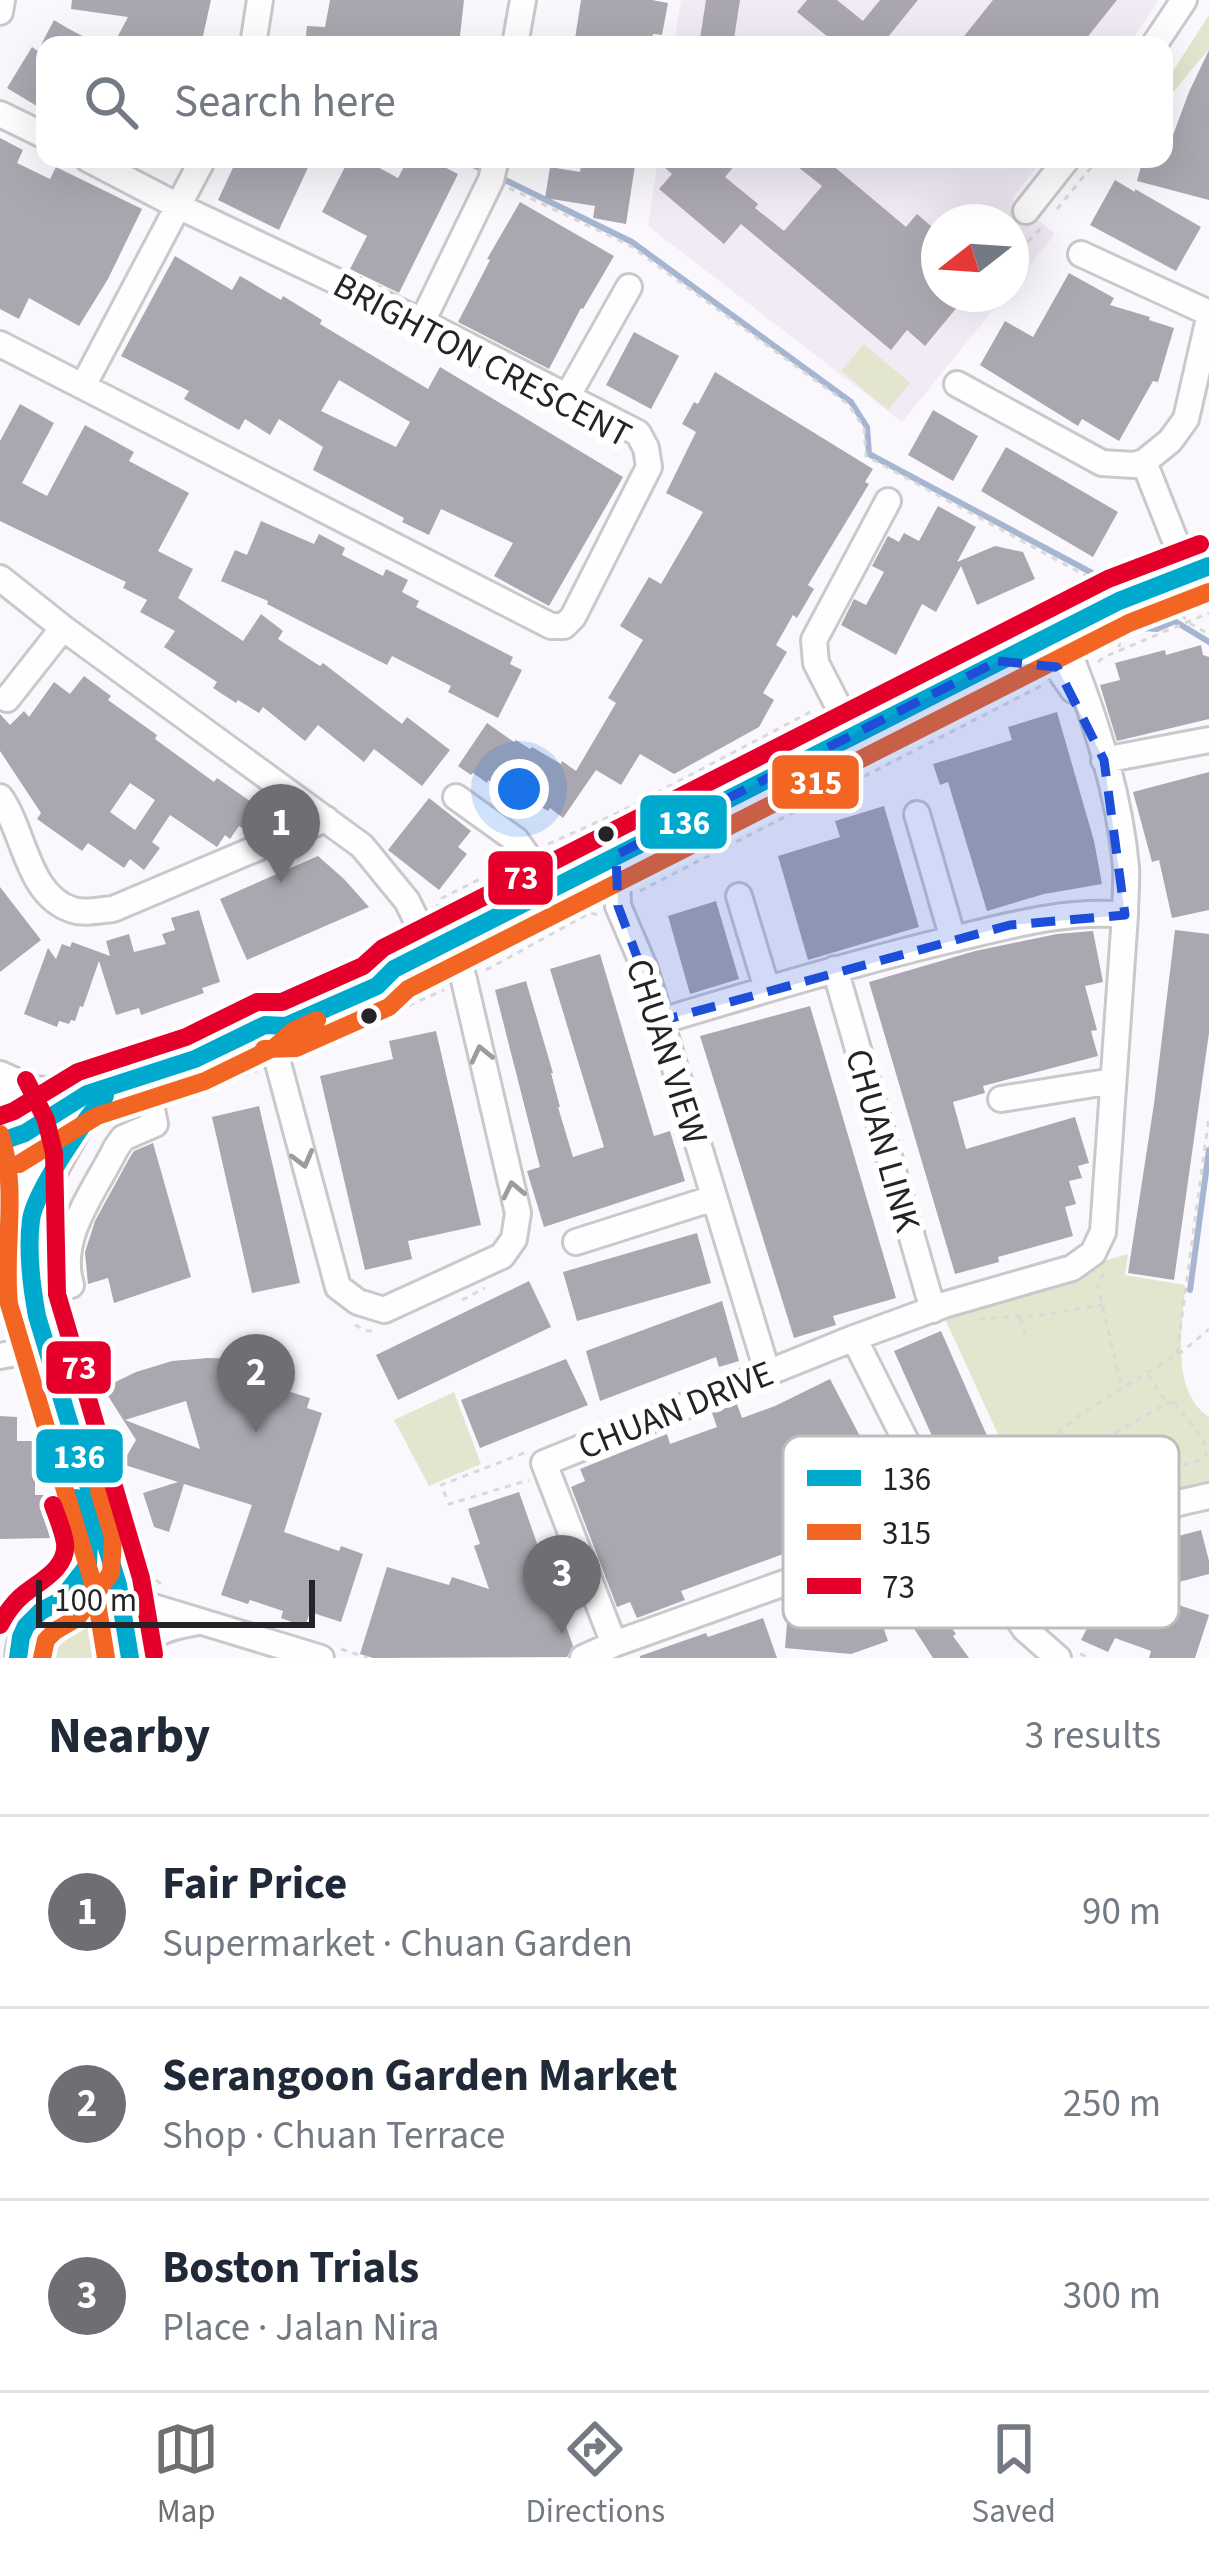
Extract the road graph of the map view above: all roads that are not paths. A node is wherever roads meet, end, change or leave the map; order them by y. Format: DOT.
graph roads {
  1 [pos="2,0"];
  2 [pos="260,0"];
  3 [pos="523,0"];
  4 [pos="1184,0"];
  5 [pos="0,12"];
  6 [pos="254,36"];
  7 [pos="517,36"];
  8 [pos="1160,36"];
  9 [pos="0,114"];
  10 [pos="36,132"];
  11 [pos="105,168"];
  12 [pos="199,168"];
  13 [pos="1062,168"];
  14 [pos="492,173"];
  15 [pos="180,207"];
  16 [pos="1035,218"];
  17 [pos="1081,254"];
  18 [pos="629,287"];
  19 [pos="1209,316"];
  20 [pos="422,322"];
  21 [pos="0,344"];
  22 [pos="957,383"];
  23 [pos="83,386"];
  24 [pos="567,397"];
  25 [pos="1144,462"];
  26 [pos="888,501"];
  27 [pos="1198,570"];
  28 [pos="0,578"];
  29 [pos="1053,621"];
  30 [pos="63,628"];
  31 [pos="998,661"];
  32 [pos="7,699"];
  33 [pos="1093,721"];
  34 [pos="854,735"];
  35 [pos="1209,740"];
  36 [pos="1104,760"];
  37 [pos="0,797"];
  38 [pos="456,797"];
  39 [pos="917,814"];
  40 [pos="326,819"];
  41 [pos="616,855"];
  42 [pos="576,875"];
  43 [pos="542,893"];
  44 [pos="739,896"];
  45 [pos="619,906"];
  46 [pos="1125,915"];
  47 [pos="435,939"];
  48 [pos="953,939"];
  49 [pos="836,969"];
  50 [pos="767,989"];
  51 [pos="261,1015"];
  52 [pos="661,1021"];
  53 [pos="145,1076"];
  54 [pos="0,1078"];
  55 [pos="1114,1081"];
  56 [pos="114,1085"];
  57 [pos="87,1094"];
  58 [pos="1001,1099"];
  59 [pos="8,1139"];
  60 [pos="714,1198"];
  61 [pos="31,1214"];
  62 [pos="0,1224"];
  63 [pos="576,1243"];
  64 [pos="33,1299"];
  65 [pos="940,1307"];
  66 [pos="854,1338"];
  67 [pos="32,1350"];
  68 [pos="0,1356"];
  69 [pos="767,1371"];
  70 [pos="904,1436"];
  71 [pos="1209,1496"];
  72 [pos="1179,1504"];
  73 [pos="783,1584"];
  74 [pos="110,1600"];
  75 [pos="60,1601"];
  76 [pos="200,1621"];
  77 [pos="26,1626"];
  78 [pos="1024,1628"];
  79 [pos="0,1632"];
  80 [pos="614,1644"];
  81 [pos="18,1658"];
  82 [pos="132,1658"];
  83 [pos="322,1658"];
  84 [pos="583,1658"];
  85 [pos="1058,1658"];
  1 -- 5 [label="street"];
  2 -- 6 [label="street"];
  3 -- 7 [label="street"];
  4 -- 8 [label="street"];
  9 -- 10 [label="street"];
  11 -- 15 [label="street, BRIGHTON CRESCENT"];
  12 -- 15 [label="street"];
  13 -- 16 [label="street"];
  14 -- 20 [label="street"];
  15 -- 20 [label="street, BRIGHTON CRESCENT"];
  15 -- 23 [label="street"];
  17 -- 19 [label="street"];
  18 -- 24 [label="street"];
  19 -- 25 [label="street"];
  20 -- 24 [label="street, BRIGHTON CRESCENT"];
  21 -- 23 [label="street, BRIGHTON CRESCENT"];
  22 -- 25 [label="street"];
  23 -- 24 [label="street, BRIGHTON CRESCENT"];
  25 -- 27 [label="street"];
  26 -- 34 [label="street"];
  27 -- 29 [label="street"];
  28 -- 30 [label="street"];
  29 -- 31 [label="street"];
  29 -- 33 [label="street, CHUAN DRIVE"];
  30 -- 32 [label="street"];
  30 -- 40 [label="street"];
  31 -- 33 [label="street"];
  31 -- 34 [label="street"];
  33 -- 36 [label="street, CHUAN DRIVE"];
  34 -- 41 [label="street"];
  35 -- 36 [label="street"];
  36 -- 46 [label="street, CHUAN DRIVE"];
  37 -- 40 [label="street"];
  38 -- 43 [label="street"];
  39 -- 48 [label="street"];
  40 -- 47 [label="street"];
  41 -- 42 [label="street"];
  41 -- 45 [label="street, CHUAN VIEW"];
  42 -- 43 [label="street"];
  42 -- 45 [label="street"];
  43 -- 47 [label="street"];
  44 -- 50 [label="street"];
  45 -- 52 [label="street, CHUAN VIEW"];
  46 -- 48 [label="street"];
  46 -- 55 [label="street, CHUAN DRIVE"];
  47 -- 51 [label="street"];
  51 -- 47 [label="street, one-way"];
  48 -- 49 [label="street"];
  49 -- 50 [label="street"];
  49 -- 65 [label="street, CHUAN LINK"];
  50 -- 52 [label="street"];
  51 -- 53 [label="street"];
  52 -- 60 [label="street, CHUAN VIEW"];
  53 -- 56 [label="street"];
  53 -- 64 [label="street"];
  54 -- 57 [label="street"];
  54 -- 59 [label="street"];
  55 -- 58 [label="street"];
  55 -- 65 [label="street, CHUAN DRIVE"];
  56 -- 57 [label="street"];
  56 -- 61 [label="street"];
  57 -- 59 [label="street"];
  59 -- 61 [label="street"];
  60 -- 63 [label="street"];
  60 -- 69 [label="street, CHUAN VIEW"];
  61 -- 64 [label="street"];
  62 -- 67 [label="street"];
  64 -- 74 [label="street"];
  65 -- 66 [label="street, CHUAN DRIVE"];
  66 -- 69 [label="street, CHUAN DRIVE"];
  66 -- 70 [label="street"];
  67 -- 68 [label="street"];
  67 -- 75 [label="street"];
  69 -- 80 [label="street, CHUAN DRIVE"];
  71 -- 72 [label="street"];
  73 -- 80 [label="street"];
  74 -- 75 [label="street"];
  74 -- 76 [label="street"];
  74 -- 82 [label="street"];
  75 -- 77 [label="street"];
  76 -- 82 [label="street"];
  76 -- 83 [label="street"];
  77 -- 79 [label="street"];
  77 -- 81 [label="street"];
  78 -- 85 [label="street"];
  80 -- 84 [label="street"];
}
